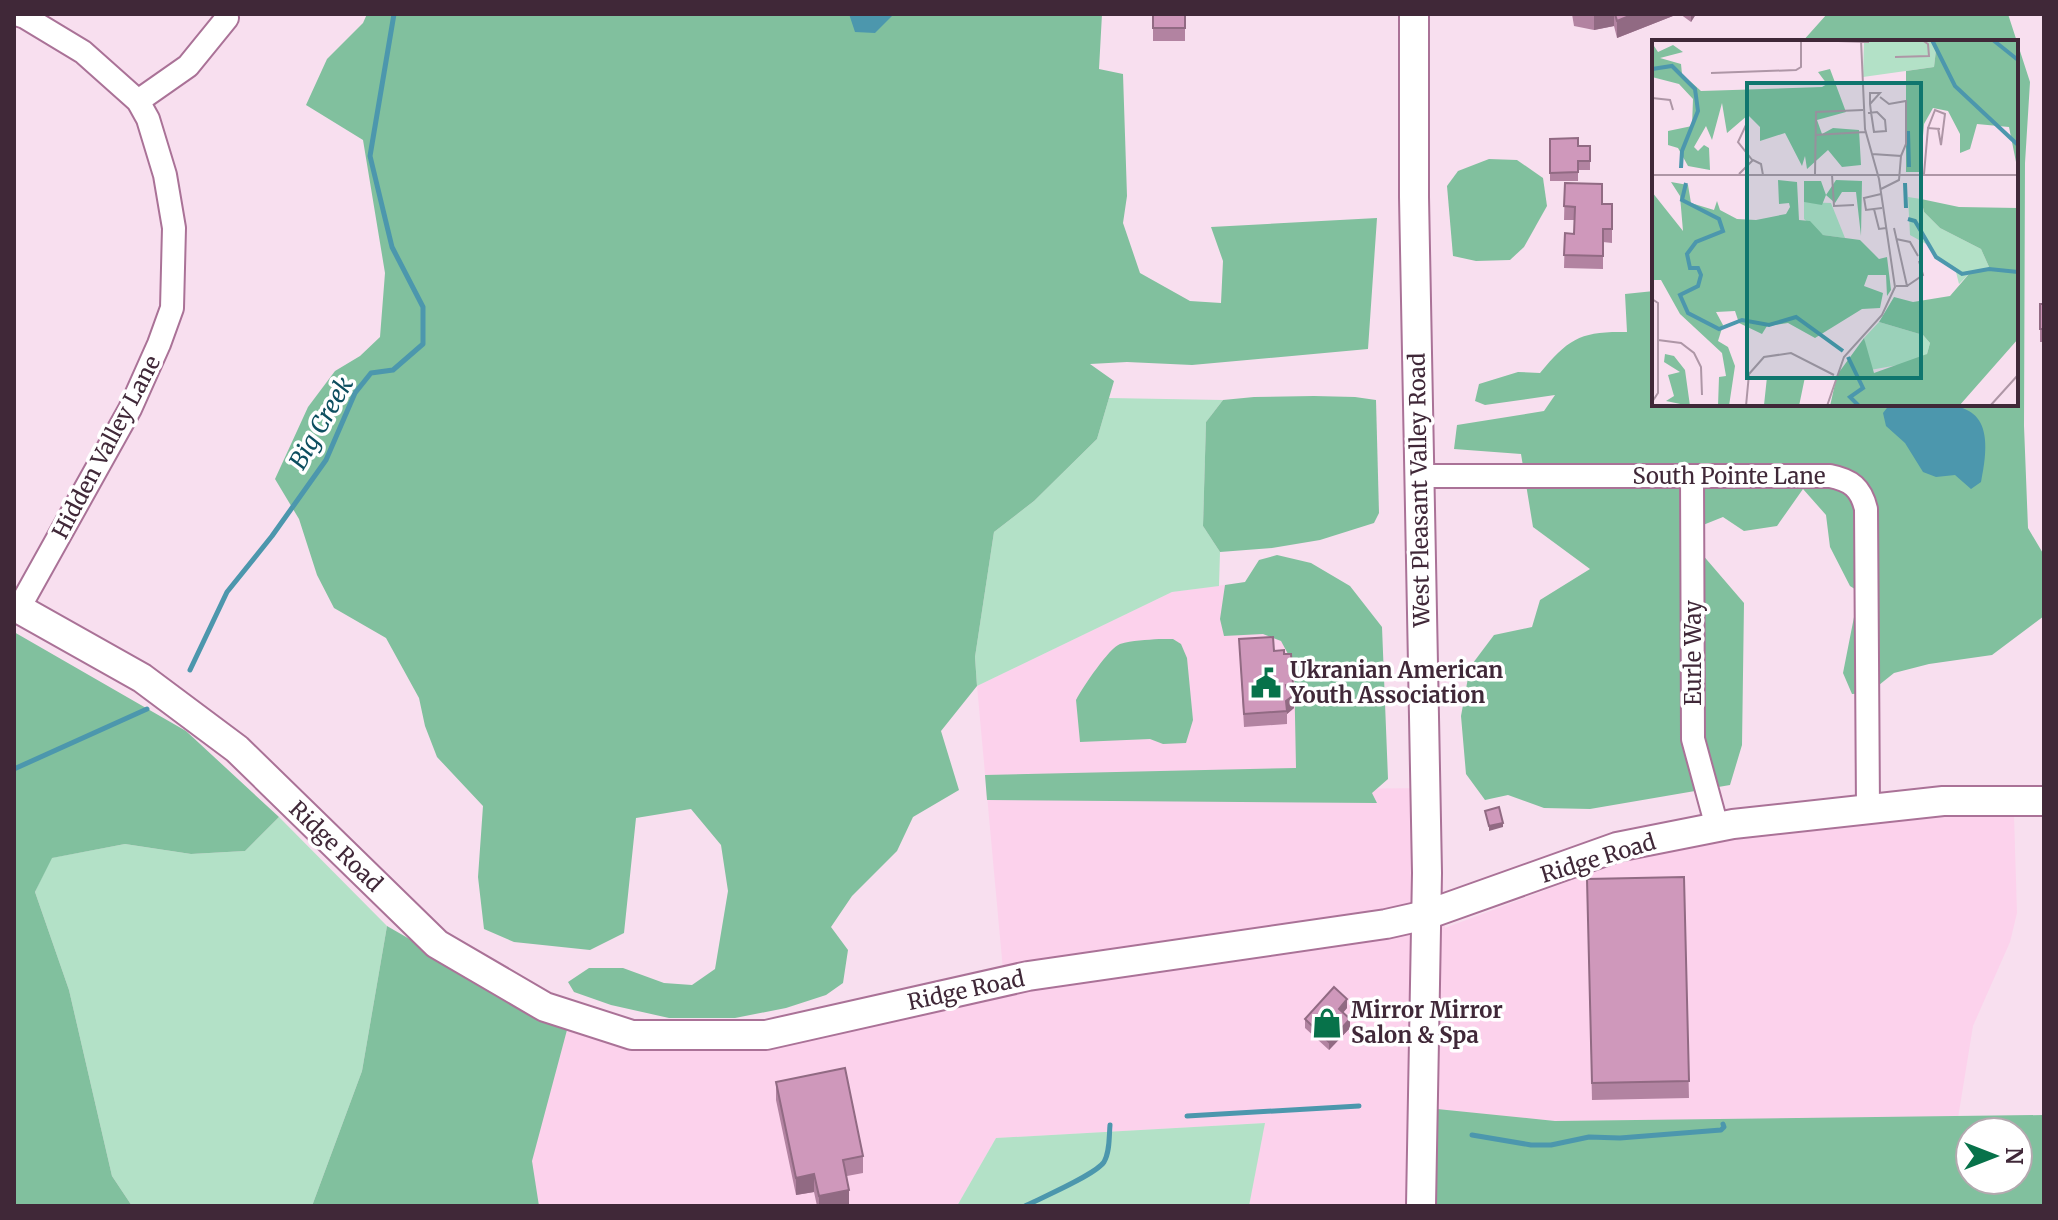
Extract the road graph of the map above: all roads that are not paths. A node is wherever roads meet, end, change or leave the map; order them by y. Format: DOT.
graph roads {
  1 [pos="16,14"];
  2 [pos="1414,14"];
  3 [pos="227,18"];
  4 [pos="138,101"];
  5 [pos="1419,476"];
  6 [pos="1692,476"];
  7 [pos="17,607"];
  8 [pos="2044,801"];
  9 [pos="1868,809"];
  10 [pos="1717,827"];
  11 [pos="1426,915"];
  12 [pos="1421,1206"];
  1 -- 4 [label="street, Hidden Valley Lane"];
  2 -- 5 [label="main road, West Pleasant Valley Road"];
  3 -- 4 [label="street"];
  4 -- 7 [label="street, Hidden Valley Lane"];
  5 -- 6 [label="street, South Pointe Lane"];
  5 -- 11 [label="main road, West Pleasant Valley Road"];
  6 -- 9 [label="street, South Pointe Lane"];
  6 -- 10 [label="street, Eurle Way"];
  7 -- 11 [label="main road, Ridge Road"];
  8 -- 9 [label="main road, Ridge Road"];
  9 -- 10 [label="main road, Ridge Road"];
  10 -- 11 [label="main road, Ridge Road"];
  11 -- 12 [label="main road, West Pleasant Valley Road"];
}
